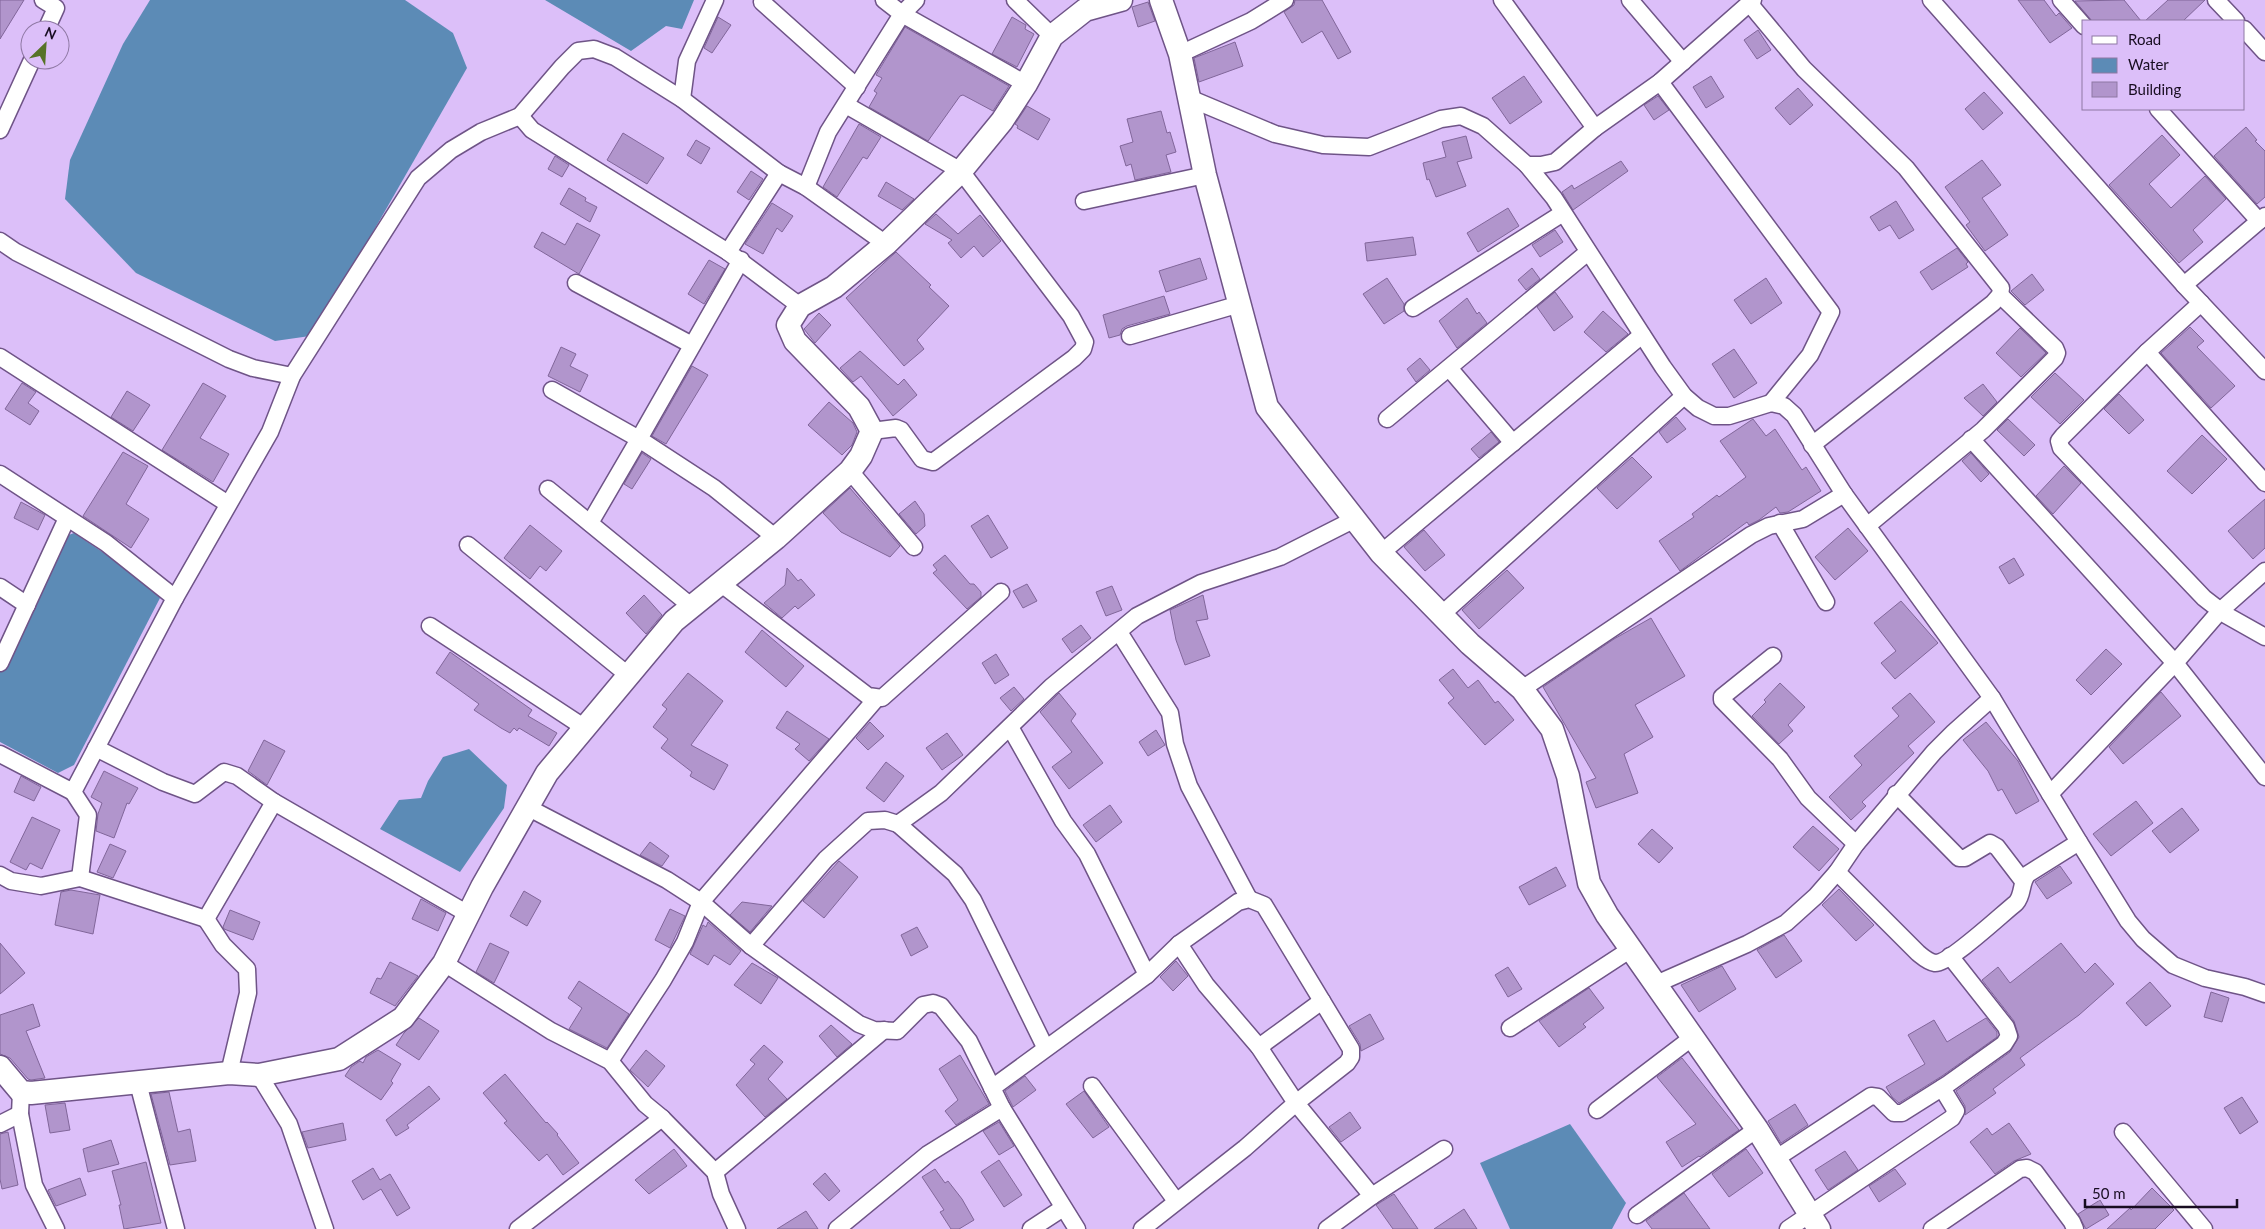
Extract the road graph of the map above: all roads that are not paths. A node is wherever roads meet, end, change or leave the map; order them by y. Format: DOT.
graph roads {
  1 [pos="43,0"];
  2 [pos="715,0"];
  3 [pos="884,0"];
  4 [pos="916,0"];
  5 [pos="1015,0"];
  6 [pos="1121,0"];
  7 [pos="1161,0"];
  8 [pos="1285,0"];
  9 [pos="1502,0"];
  10 [pos="1630,0"];
  11 [pos="1931,0"];
  12 [pos="2061,0"];
  13 [pos="2216,0"];
  14 [pos="1751,1"];
  15 [pos="762,2"];
  16 [pos="902,14"];
  17 [pos="51,20"];
  18 [pos="2235,20"];
  19 [pos="2082,24"];
  20 [pos="2245,30"];
  21 [pos="1052,36"];
  22 [pos="2265,52"];
  23 [pos="1180,54"];
  24 [pos="1683,62"];
  25 [pos="27,70"];
  26 [pos="1660,82"];
  27 [pos="1026,84"];
  28 [pos="857,87"];
  29 [pos="1189,98"];
  30 [pos="682,99"];
  31 [pos="846,104"];
  32 [pos="2159,110"];
  33 [pos="520,116"];
  34 [pos="1,127"];
  35 [pos="1595,128"];
  36 [pos="1526,165"];
  37 [pos="961,171"];
  38 [pos="779,173"];
  39 [pos="1205,175"];
  40 [pos="806,187"];
  41 [pos="1084,201"];
  42 [pos="1563,213"];
  43 [pos="2262,219"];
  44 [pos="0,241"];
  45 [pos="886,244"];
  46 [pos="1588,252"];
  47 [pos="734,256"];
  48 [pos="576,283"];
  49 [pos="2184,285"];
  50 [pos="2000,294"];
  51 [pos="2200,303"];
  52 [pos="1240,304"];
  53 [pos="800,306"];
  54 [pos="1413,308"];
  55 [pos="1642,335"];
  56 [pos="1130,336"];
  57 [pos="692,345"];
  58 [pos="2147,352"];
  59 [pos="1,360"];
  60 [pos="1449,368"];
  61 [pos="2265,372"];
  62 [pos="292,376"];
  63 [pos="552,390"];
  64 [pos="1684,396"];
  65 [pos="1771,402"];
  66 [pos="1386,420"];
  67 [pos="872,431"];
  68 [pos="639,439"];
  69 [pos="1972,439"];
  70 [pos="1513,443"];
  71 [pos="1812,445"];
  72 [pos="850,471"];
  73 [pos="0,474"];
  74 [pos="2265,483"];
  75 [pos="548,488"];
  76 [pos="1844,494"];
  77 [pos="228,504"];
  78 [pos="67,518"];
  79 [pos="1355,519"];
  80 [pos="590,523"];
  81 [pos="1780,524"];
  82 [pos="1867,526"];
  83 [pos="776,538"];
  84 [pos="468,545"];
  85 [pos="914,547"];
  86 [pos="1381,553"];
  87 [pos="2265,571"];
  88 [pos="720,583"];
  89 [pos="0,587"];
  90 [pos="1001,592"];
  91 [pos="175,598"];
  92 [pos="1826,602"];
  93 [pos="26,605"];
  94 [pos="691,606"];
  95 [pos="2220,611"];
  96 [pos="1441,615"];
  97 [pos="430,626"];
  98 [pos="1119,632"];
  99 [pos="2265,637"];
  100 [pos="1773,656"];
  101 [pos="0,663"];
  102 [pos="2175,663"];
  103 [pos="628,675"];
  104 [pos="1522,689"];
  105 [pos="1992,698"];
  106 [pos="876,699"];
  107 [pos="585,728"];
  108 [pos="1010,728"];
  109 [pos="96,748"];
  110 [pos="0,754"];
  111 [pos="2265,777"];
  112 [pos="74,792"];
  113 [pos="1896,794"];
  114 [pos="2050,794"];
  115 [pos="274,802"];
  116 [pos="527,806"];
  117 [pos="898,824"];
  118 [pos="2079,842"];
  119 [pos="1856,844"];
  120 [pos="1837,872"];
  121 [pos="0,875"];
  122 [pos="80,878"];
  123 [pos="2023,880"];
  124 [pos="1249,899"];
  125 [pos="700,902"];
  126 [pos="468,914"];
  127 [pos="206,919"];
  128 [pos="1179,944"];
  129 [pos="751,946"];
  130 [pos="1631,948"];
  131 [pos="1950,956"];
  132 [pos="444,963"];
  133 [pos="1147,975"];
  134 [pos="1656,984"];
  135 [pos="2265,994"];
  136 [pos="1322,1001"];
  137 [pos="1510,1028"];
  138 [pos="884,1030"];
  139 [pos="1693,1037"];
  140 [pos="1259,1047"];
  141 [pos="1046,1048"];
  142 [pos="610,1061"];
  143 [pos="0,1067"];
  144 [pos="229,1073"];
  145 [pos="259,1075"];
  146 [pos="138,1083"];
  147 [pos="1092,1086"];
  148 [pos="992,1088"];
  149 [pos="1942,1088"];
  150 [pos="21,1092"];
  151 [pos="1296,1103"];
  152 [pos="1002,1108"];
  153 [pos="1597,1110"];
  154 [pos="20,1114"];
  155 [pos="662,1118"];
  156 [pos="0,1124"];
  157 [pos="1757,1129"];
  158 [pos="2123,1132"];
  159 [pos="1444,1149"];
  160 [pos="1775,1159"];
  161 [pos="715,1172"];
  162 [pos="1372,1196"];
  163 [pos="1176,1202"];
  164 [pos="1063,1208"];
  165 [pos="1637,1215"];
  166 [pos="1815,1222"];
  167 [pos="56,1229"];
  168 [pos="176,1229"];
  169 [pos="325,1229"];
  170 [pos="518,1229"];
  171 [pos="737,1229"];
  172 [pos="837,1229"];
  173 [pos="1031,1229"];
  174 [pos="1076,1229"];
  175 [pos="1142,1229"];
  176 [pos="1327,1229"];
  177 [pos="1788,1229"];
  178 [pos="1932,1229"];
  179 [pos="2075,1229"];
  180 [pos="2204,1229"];
  1 -- 17 [label="street"];
  2 -- 30 [label="street"];
  3 -- 16 [label="street"];
  4 -- 16 [label="street"];
  5 -- 21 [label="street"];
  6 -- 21 [label="street"];
  7 -- 23 [label="street"];
  8 -- 23 [label="street"];
  9 -- 35 [label="street"];
  10 -- 24 [label="street"];
  11 -- 49 [label="street"];
  12 -- 19 [label="street"];
  13 -- 18 [label="street"];
  14 -- 24 [label="street"];
  14 -- 50 [label="street"];
  15 -- 28 [label="street"];
  16 -- 27 [label="street"];
  16 -- 28 [label="street"];
  20 -- 22 [label="street"];
  21 -- 27 [label="street"];
  23 -- 29 [label="street"];
  24 -- 26 [label="street"];
  25 -- 34 [label="street"];
  26 -- 35 [label="street"];
  26 -- 65 [label="street"];
  27 -- 37 [label="street"];
  28 -- 31 [label="street"];
  29 -- 36 [label="street"];
  29 -- 39 [label="street"];
  30 -- 33 [label="street"];
  30 -- 38 [label="street"];
  31 -- 37 [label="street"];
  31 -- 40 [label="street"];
  32 -- 43 [label="street"];
  33 -- 47 [label="street"];
  33 -- 62 [label="street"];
  35 -- 36 [label="street"];
  36 -- 42 [label="street"];
  37 -- 45 [label="street"];
  37 -- 67 [label="street"];
  38 -- 40 [label="street"];
  38 -- 47 [label="street"];
  39 -- 41 [label="street"];
  39 -- 52 [label="street"];
  40 -- 45 [label="street"];
  42 -- 46 [label="street"];
  42 -- 54 [label="street"];
  43 -- 49 [label="street"];
  44 -- 62 [label="street"];
  45 -- 53 [label="street"];
  46 -- 55 [label="street"];
  46 -- 60 [label="street"];
  47 -- 53 [label="street"];
  47 -- 57 [label="street"];
  48 -- 57 [label="street"];
  49 -- 51 [label="street"];
  50 -- 69 [label="street"];
  50 -- 71 [label="street"];
  51 -- 58 [label="street"];
  51 -- 61 [label="street"];
  52 -- 56 [label="street"];
  52 -- 79 [label="street"];
  53 -- 67 [label="street"];
  55 -- 64 [label="street"];
  55 -- 70 [label="street"];
  57 -- 68 [label="street"];
  58 -- 74 [label="street"];
  58 -- 95 [label="street"];
  59 -- 77 [label="street"];
  60 -- 66 [label="street"];
  60 -- 70 [label="street"];
  62 -- 77 [label="street"];
  63 -- 68 [label="street"];
  64 -- 65 [label="street"];
  64 -- 96 [label="street"];
  65 -- 71 [label="street"];
  67 -- 72 [label="street"];
  68 -- 80 [label="street"];
  68 -- 83 [label="street"];
  69 -- 82 [label="street"];
  69 -- 102 [label="street"];
  70 -- 86 [label="street"];
  71 -- 76 [label="street"];
  72 -- 83 [label="street"];
  72 -- 85 [label="street"];
  73 -- 78 [label="street"];
  75 -- 80 [label="street"];
  76 -- 81 [label="street"];
  76 -- 82 [label="street"];
  77 -- 91 [label="street"];
  78 -- 91 [label="street"];
  78 -- 93 [label="street"];
  79 -- 86 [label="street"];
  79 -- 98 [label="street"];
  80 -- 94 [label="street"];
  81 -- 92 [label="street"];
  81 -- 104 [label="street"];
  82 -- 105 [label="street"];
  83 -- 88 [label="street"];
  84 -- 103 [label="street"];
  86 -- 96 [label="street"];
  87 -- 95 [label="street"];
  88 -- 94 [label="street"];
  88 -- 106 [label="street"];
  89 -- 93 [label="street"];
  90 -- 106 [label="street"];
  91 -- 109 [label="street"];
  93 -- 101 [label="street"];
  94 -- 103 [label="street"];
  95 -- 99 [label="street"];
  95 -- 102 [label="street"];
  96 -- 104 [label="street"];
  97 -- 107 [label="street"];
  98 -- 108 [label="street"];
  98 -- 124 [label="street"];
  100 -- 119 [label="street"];
  102 -- 111 [label="street"];
  102 -- 114 [label="street"];
  103 -- 107 [label="street"];
  104 -- 130 [label="street"];
  105 -- 113 [label="street"];
  105 -- 114 [label="street"];
  106 -- 125 [label="street"];
  107 -- 116 [label="street"];
  108 -- 117 [label="street"];
  108 -- 133 [label="street"];
  109 -- 112 [label="street"];
  109 -- 115 [label="street"];
  110 -- 112 [label="street"];
  112 -- 122 [label="street"];
  113 -- 119 [label="street"];
  113 -- 123 [label="street"];
  114 -- 118 [label="street"];
  115 -- 126 [label="street"];
  115 -- 127 [label="street"];
  116 -- 125 [label="street"];
  116 -- 126 [label="street"];
  117 -- 129 [label="street"];
  117 -- 141 [label="street"];
  118 -- 123 [label="street"];
  118 -- 135 [label="street"];
  119 -- 120 [label="street"];
  120 -- 131 [label="street"];
  120 -- 134 [label="street"];
  121 -- 122 [label="street"];
  122 -- 127 [label="street"];
  123 -- 131 [label="street"];
  124 -- 128 [label="street"];
  124 -- 136 [label="street"];
  125 -- 129 [label="street"];
  125 -- 142 [label="street"];
  126 -- 132 [label="street"];
  127 -- 144 [label="street"];
  128 -- 133 [label="street"];
  128 -- 140 [label="street"];
  129 -- 138 [label="street"];
  130 -- 134 [label="street"];
  130 -- 137 [label="street"];
  131 -- 149 [label="street"];
  132 -- 142 [label="street"];
  132 -- 145 [label="street"];
  133 -- 141 [label="street"];
  134 -- 139 [label="street"];
  136 -- 140 [label="street"];
  136 -- 151 [label="street"];
  138 -- 148 [label="street"];
  138 -- 161 [label="street"];
  139 -- 153 [label="street"];
  139 -- 157 [label="street"];
  140 -- 151 [label="street"];
  141 -- 148 [label="street"];
  142 -- 155 [label="street"];
  143 -- 150 [label="street"];
  144 -- 145 [label="street"];
  144 -- 146 [label="street"];
  145 -- 169 [label="street"];
  146 -- 150 [label="street"];
  146 -- 168 [label="street"];
  147 -- 163 [label="street"];
  148 -- 152 [label="street"];
  149 -- 160 [label="street"];
  149 -- 166 [label="street"];
  150 -- 154 [label="street"];
  151 -- 162 [label="street"];
  151 -- 163 [label="street"];
  152 -- 164 [label="street"];
  152 -- 172 [label="street"];
  154 -- 156 [label="street"];
  154 -- 167 [label="street"];
  155 -- 161 [label="street"];
  155 -- 170 [label="street"];
  157 -- 160 [label="street"];
  157 -- 165 [label="street"];
  158 -- 180 [label="street"];
  159 -- 162 [label="street"];
  160 -- 166 [label="street"];
  161 -- 171 [label="street"];
  162 -- 176 [label="street"];
  163 -- 175 [label="street"];
  164 -- 173 [label="street"];
  164 -- 174 [label="street"];
  166 -- 177 [label="street"];
  178 -- 179 [label="street"];
}
